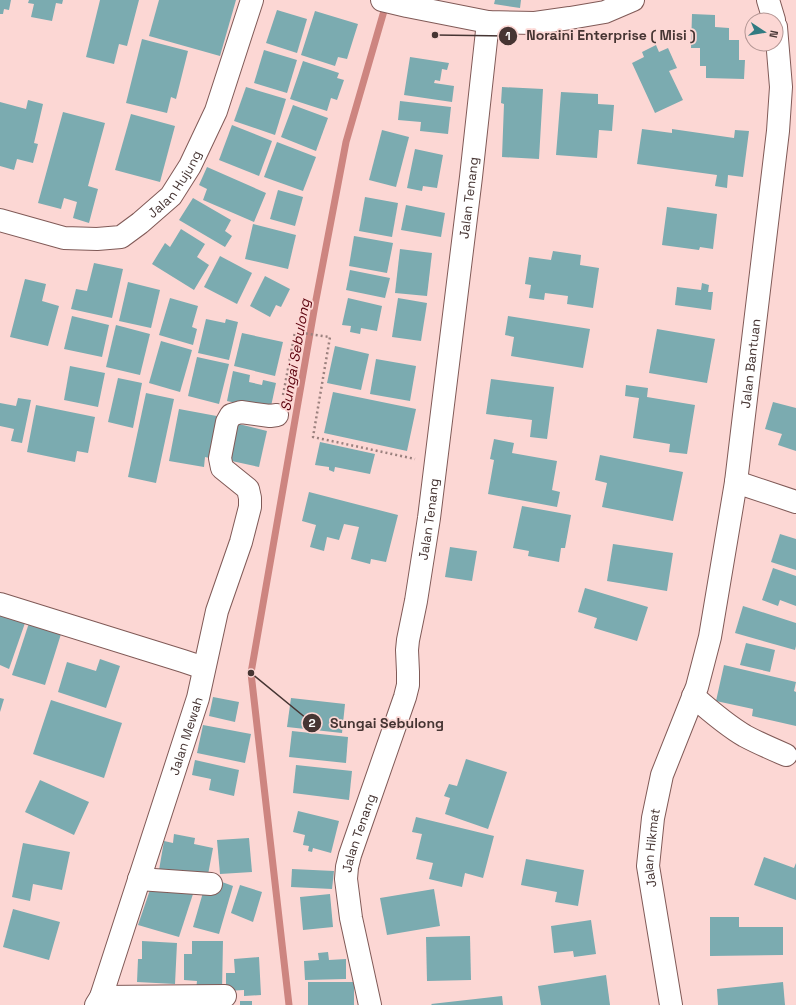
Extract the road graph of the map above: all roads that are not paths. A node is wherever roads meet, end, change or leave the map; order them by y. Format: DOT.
graph roads {
  1 [pos="252,0"];
  2 [pos="382,0"];
  3 [pos="633,0"];
  4 [pos="768,0"];
  5 [pos="604,6"];
  6 [pos="772,12"];
  7 [pos="488,22"];
  8 [pos="778,52"];
  9 [pos="0,220"];
  10 [pos="277,415"];
  11 [pos="736,482"];
  12 [pos="796,502"];
  13 [pos="0,604"];
  14 [pos="204,668"];
  15 [pos="693,696"];
  16 [pos="786,755"];
  17 [pos="140,879"];
  18 [pos="211,884"];
  19 [pos="225,996"];
  20 [pos="98,1001"];
  21 [pos="370,1005"];
  22 [pos="671,1005"];
  1 -- 9 [label="street, Jalan Hujung"];
  2 -- 7 [label="street"];
  3 -- 5 [label="street"];
  4 -- 6 [label="street"];
  5 -- 7 [label="street"];
  7 -- 21 [label="street, Jalan Tenang"];
  8 -- 11 [label="street, Jalan Bantuan"];
  10 -- 14 [label="street, Jalan Mewah"];
  11 -- 12 [label="street"];
  11 -- 15 [label="street, Jalan Bantuan"];
  13 -- 14 [label="street"];
  14 -- 17 [label="street, Jalan Mewah"];
  15 -- 16 [label="street"];
  15 -- 22 [label="street, Jalan Hikmat"];
  17 -- 18 [label="street"];
  17 -- 20 [label="street, Jalan Mewah"];
  19 -- 20 [label="street"];
}
